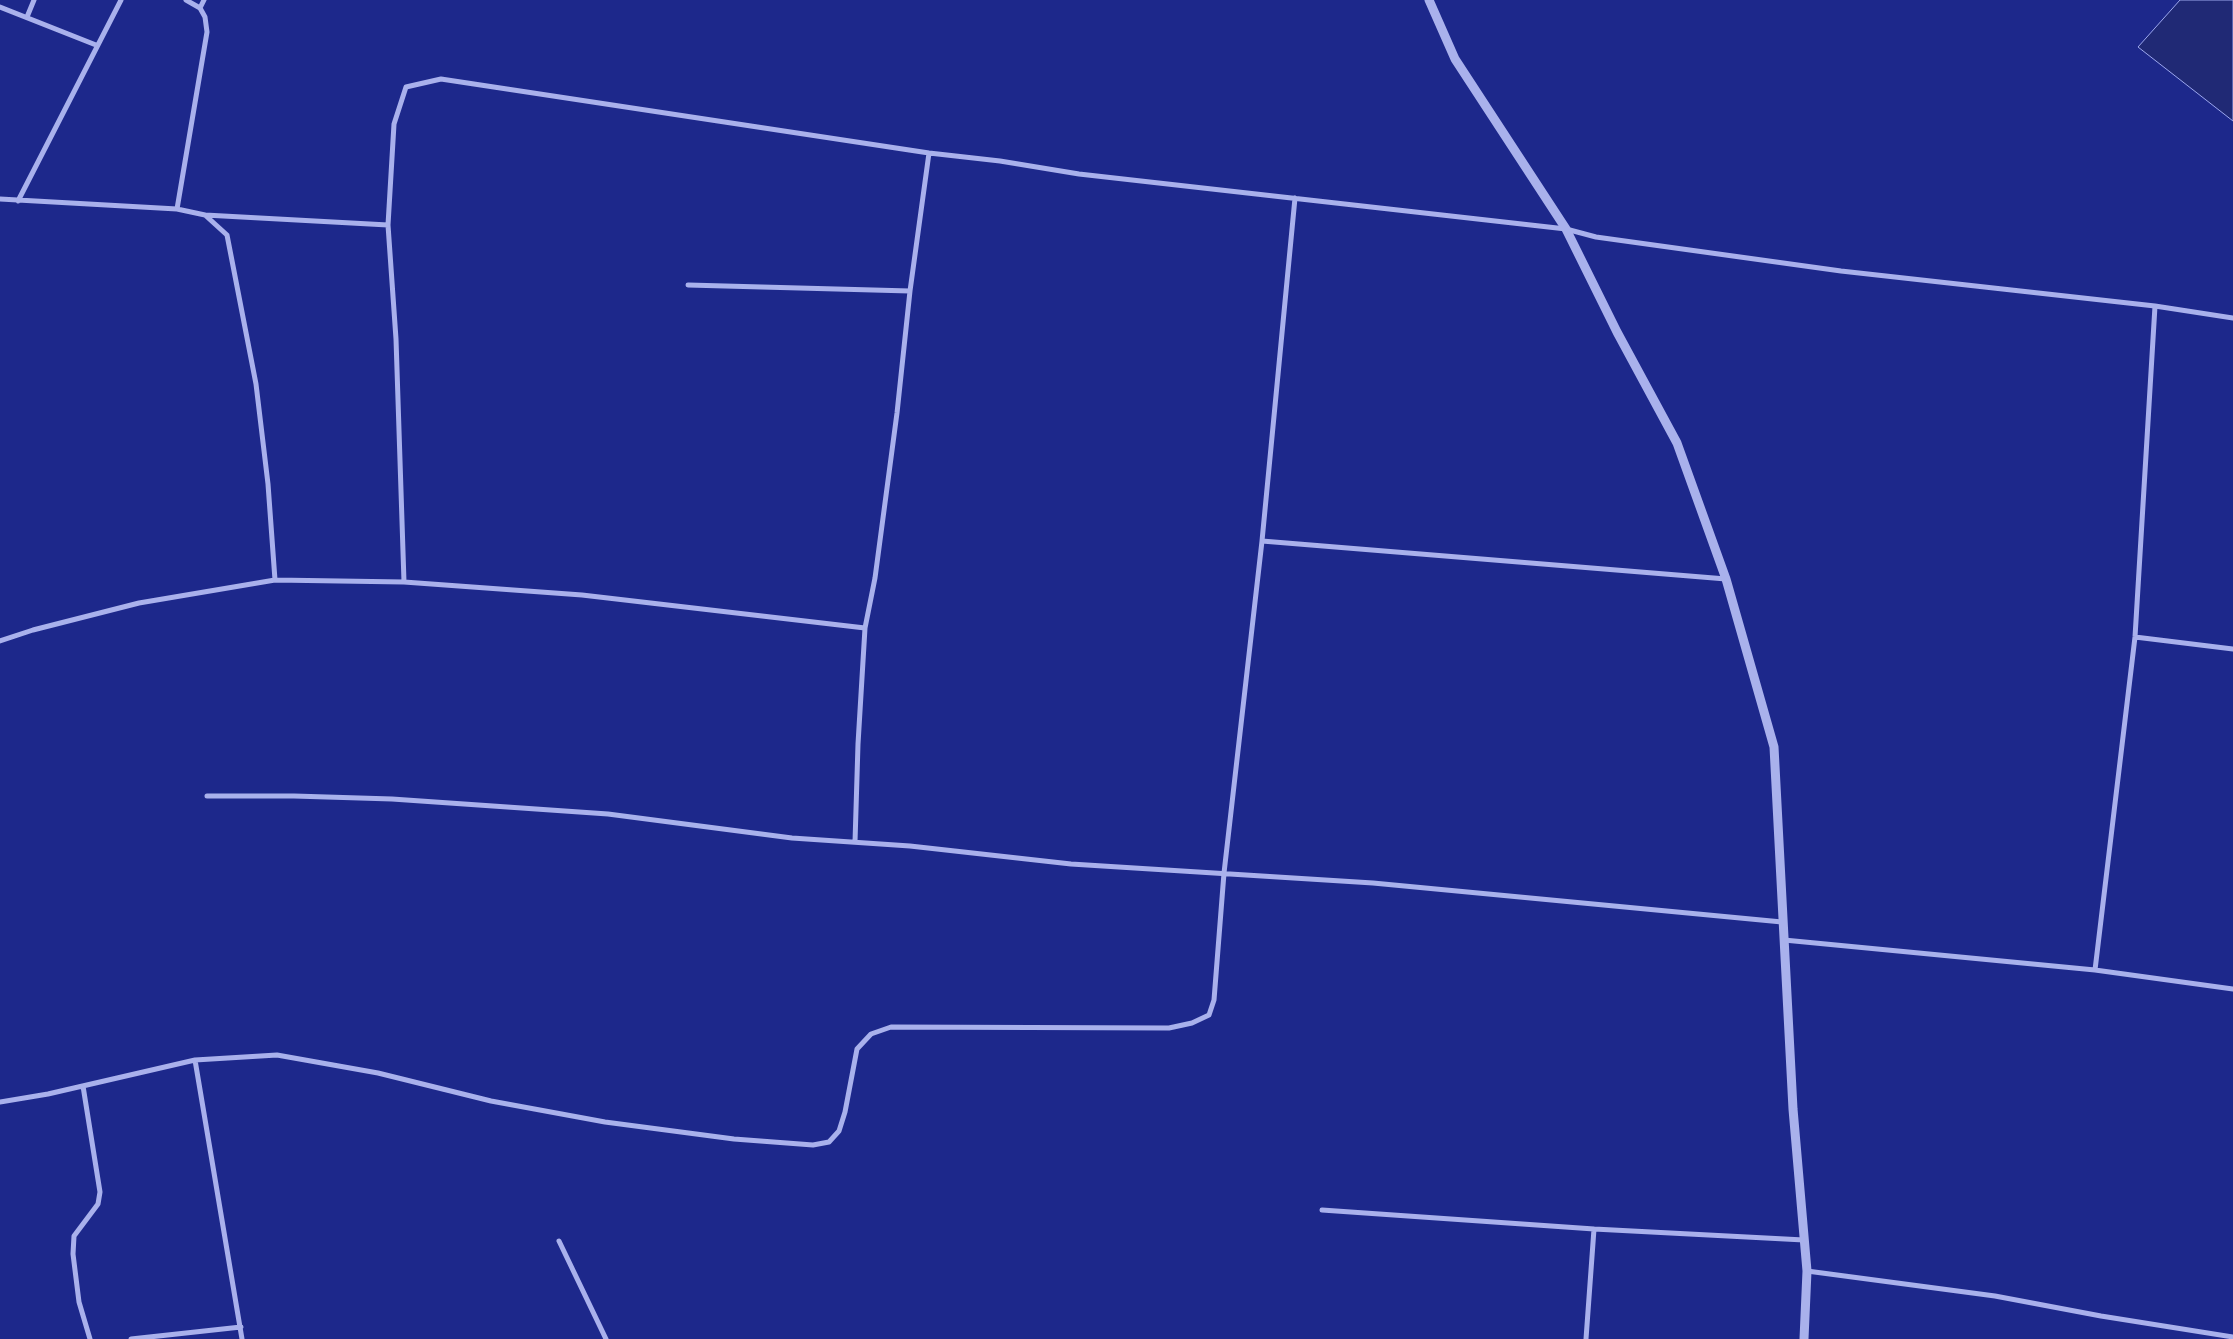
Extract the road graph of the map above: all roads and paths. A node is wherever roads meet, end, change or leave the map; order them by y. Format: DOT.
graph roads {
  1 [pos="34,0"];
  2 [pos="121,0"];
  3 [pos="186,0"];
  4 [pos="204,0"];
  5 [pos="1429,0"];
  6 [pos="0,7"];
  7 [pos="200,8"];
  8 [pos="27,18"];
  9 [pos="96,46"];
  10 [pos="930,153"];
  11 [pos="1295,198"];
  12 [pos="0,199"];
  13 [pos="18,201"];
  14 [pos="178,209"];
  15 [pos="205,215"];
  16 [pos="388,225"];
  17 [pos="1566,229"];
  18 [pos="688,285"];
  19 [pos="910,291"];
  20 [pos="2156,306"];
  21 [pos="2233,318"];
  22 [pos="1262,541"];
  23 [pos="1726,579"];
  24 [pos="274,580"];
  25 [pos="404,582"];
  26 [pos="865,628"];
  27 [pos="2135,637"];
  28 [pos="0,641"];
  29 [pos="2233,649"];
  30 [pos="207,796"];
  31 [pos="855,842"];
  32 [pos="1224,873"];
  33 [pos="1782,922"];
  34 [pos="1784,940"];
  35 [pos="2095,970"];
  36 [pos="2233,989"];
  37 [pos="195,1060"];
  38 [pos="84,1086"];
  39 [pos="0,1102"];
  40 [pos="1322,1210"];
  41 [pos="1594,1229"];
  42 [pos="1804,1240"];
  43 [pos="560,1241"];
  44 [pos="1807,1271"];
  45 [pos="241,1327"];
  46 [pos="2233,1337"];
  47 [pos="90,1339"];
  48 [pos="131,1339"];
  49 [pos="242,1339"];
  50 [pos="606,1339"];
  51 [pos="1586,1339"];
  52 [pos="1804,1339"];
  1 -- 8 [label="street"];
  2 -- 9 [label="street"];
  3 -- 7 [label="street"];
  4 -- 7 [label="street"];
  5 -- 17 [label="street"];
  6 -- 8 [label="street"];
  7 -- 14 [label="street"];
  8 -- 9 [label="street"];
  9 -- 13 [label="street"];
  10 -- 11 [label="street"];
  10 -- 16 [label="street"];
  10 -- 19 [label="street"];
  11 -- 17 [label="street"];
  11 -- 22 [label="street"];
  12 -- 13 [label="street"];
  13 -- 14 [label="street"];
  14 -- 15 [label="street"];
  15 -- 16 [label="street"];
  15 -- 24 [label="street"];
  16 -- 25 [label="street"];
  17 -- 20 [label="street"];
  17 -- 23 [label="street"];
  18 -- 19 [label="street"];
  19 -- 26 [label="street"];
  20 -- 21 [label="street"];
  20 -- 27 [label="street"];
  22 -- 23 [label="street"];
  22 -- 32 [label="street"];
  23 -- 33 [label="street"];
  24 -- 25 [label="street"];
  24 -- 28 [label="street"];
  25 -- 26 [label="street"];
  26 -- 31 [label="street"];
  27 -- 29 [label="street"];
  27 -- 35 [label="street"];
  30 -- 31 [label="street"];
  31 -- 32 [label="street"];
  32 -- 33 [label="street"];
  32 -- 37 [label="street"];
  33 -- 34 [label="street"];
  34 -- 35 [label="street"];
  34 -- 42 [label="street"];
  35 -- 36 [label="street"];
  37 -- 38 [label="street"];
  37 -- 45 [label="street"];
  38 -- 39 [label="street"];
  38 -- 47 [label="street"];
  40 -- 41 [label="street"];
  41 -- 42 [label="street"];
  41 -- 51 [label="street"];
  42 -- 44 [label="street"];
  43 -- 50 [label="street"];
  44 -- 46 [label="street"];
  44 -- 52 [label="street"];
  45 -- 48 [label="street"];
  45 -- 49 [label="street"];
}
